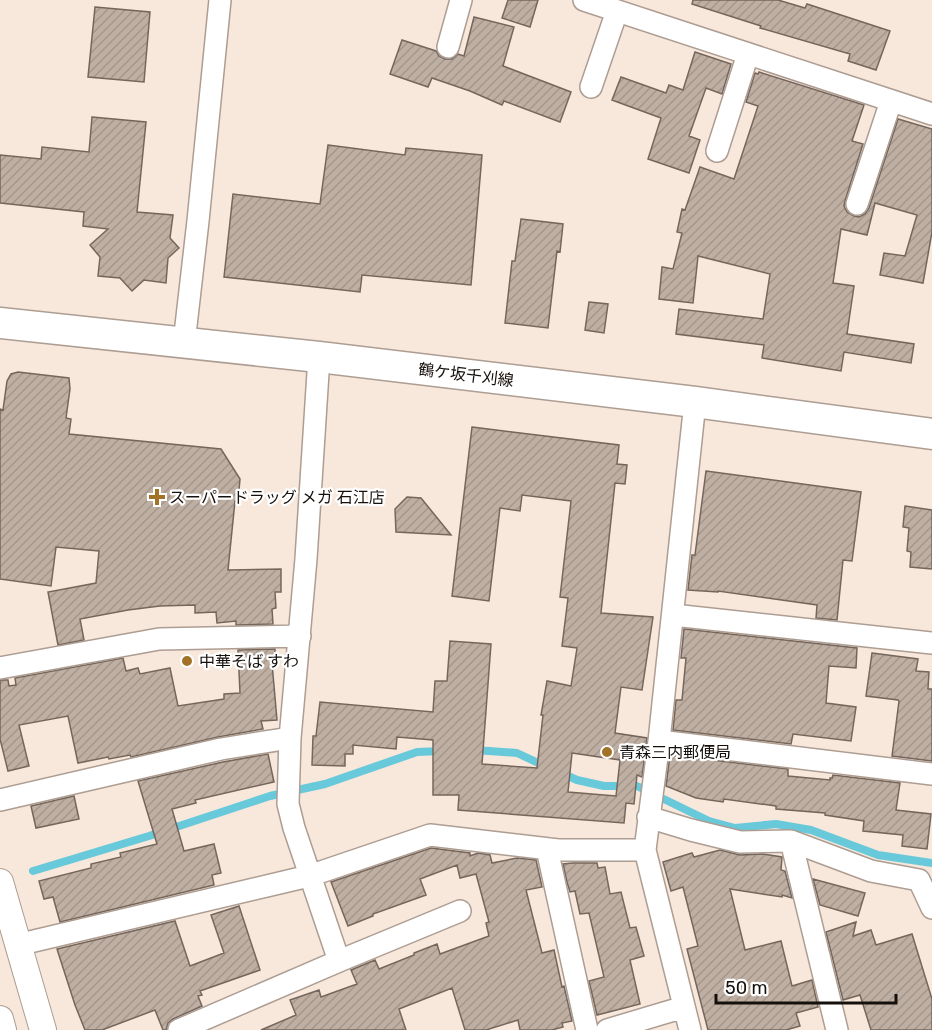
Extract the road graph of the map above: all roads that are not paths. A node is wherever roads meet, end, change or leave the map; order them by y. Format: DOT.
graph roads {
  1 [pos="220,0"];
  2 [pos="462,0"];
  3 [pos="584,0"];
  4 [pos="617,11"];
  5 [pos="448,47"];
  6 [pos="748,54"];
  7 [pos="591,87"];
  8 [pos="891,101"];
  9 [pos="932,114"];
  10 [pos="717,151"];
  11 [pos="857,204"];
  12 [pos="0,324"];
  13 [pos="184,343"];
  14 [pos="319,357"];
  15 [pos="695,402"];
  16 [pos="932,434"];
  17 [pos="673,615"];
  18 [pos="300,636"];
  19 [pos="932,643"];
  20 [pos="0,668"];
  21 [pos="290,738"];
  22 [pos="658,741"];
  23 [pos="932,774"];
  24 [pos="0,800"];
  25 [pos="649,810"];
  26 [pos="791,841"];
  27 [pos="548,849"];
  28 [pos="645,850"];
  29 [pos="309,876"];
  30 [pos="0,882"];
  31 [pos="932,908"];
  32 [pos="460,911"];
  33 [pos="17,945"];
  34 [pos="339,961"];
  35 [pos="684,1007"];
  36 [pos="0,1019"];
  37 [pos="3,1030"];
  38 [pos="43,1030"];
  39 [pos="179,1030"];
  40 [pos="587,1030"];
  41 [pos="607,1030"];
  42 [pos="690,1030"];
  43 [pos="837,1030"];
  1 -- 13 [label="street"];
  2 -- 5 [label="street"];
  3 -- 4 [label="street"];
  4 -- 6 [label="street"];
  4 -- 7 [label="street"];
  6 -- 8 [label="street"];
  6 -- 10 [label="street"];
  8 -- 9 [label="street"];
  8 -- 11 [label="street"];
  12 -- 13 [label="main road, 鶴ケ坂千刈線"];
  13 -- 14 [label="main road, 鶴ケ坂千刈線"];
  14 -- 15 [label="main road, 鶴ケ坂千刈線"];
  14 -- 18 [label="street"];
  15 -- 16 [label="main road, 鶴ケ坂千刈線"];
  15 -- 17 [label="street"];
  17 -- 19 [label="street"];
  17 -- 22 [label="street"];
  18 -- 20 [label="street"];
  18 -- 21 [label="street"];
  21 -- 24 [label="street"];
  21 -- 29 [label="street"];
  22 -- 23 [label="street"];
  22 -- 25 [label="street"];
  25 -- 26 [label="street"];
  25 -- 28 [label="street"];
  26 -- 31 [label="street"];
  26 -- 43 [label="street"];
  27 -- 28 [label="street"];
  27 -- 29 [label="street"];
  27 -- 40 [label="street"];
  28 -- 35 [label="street"];
  29 -- 33 [label="street"];
  29 -- 34 [label="street"];
  30 -- 33 [label="street"];
  32 -- 34 [label="street"];
  33 -- 38 [label="street"];
  34 -- 39 [label="street"];
  35 -- 41 [label="street"];
  35 -- 42 [label="street"];
  36 -- 37 [label="street"];
}
